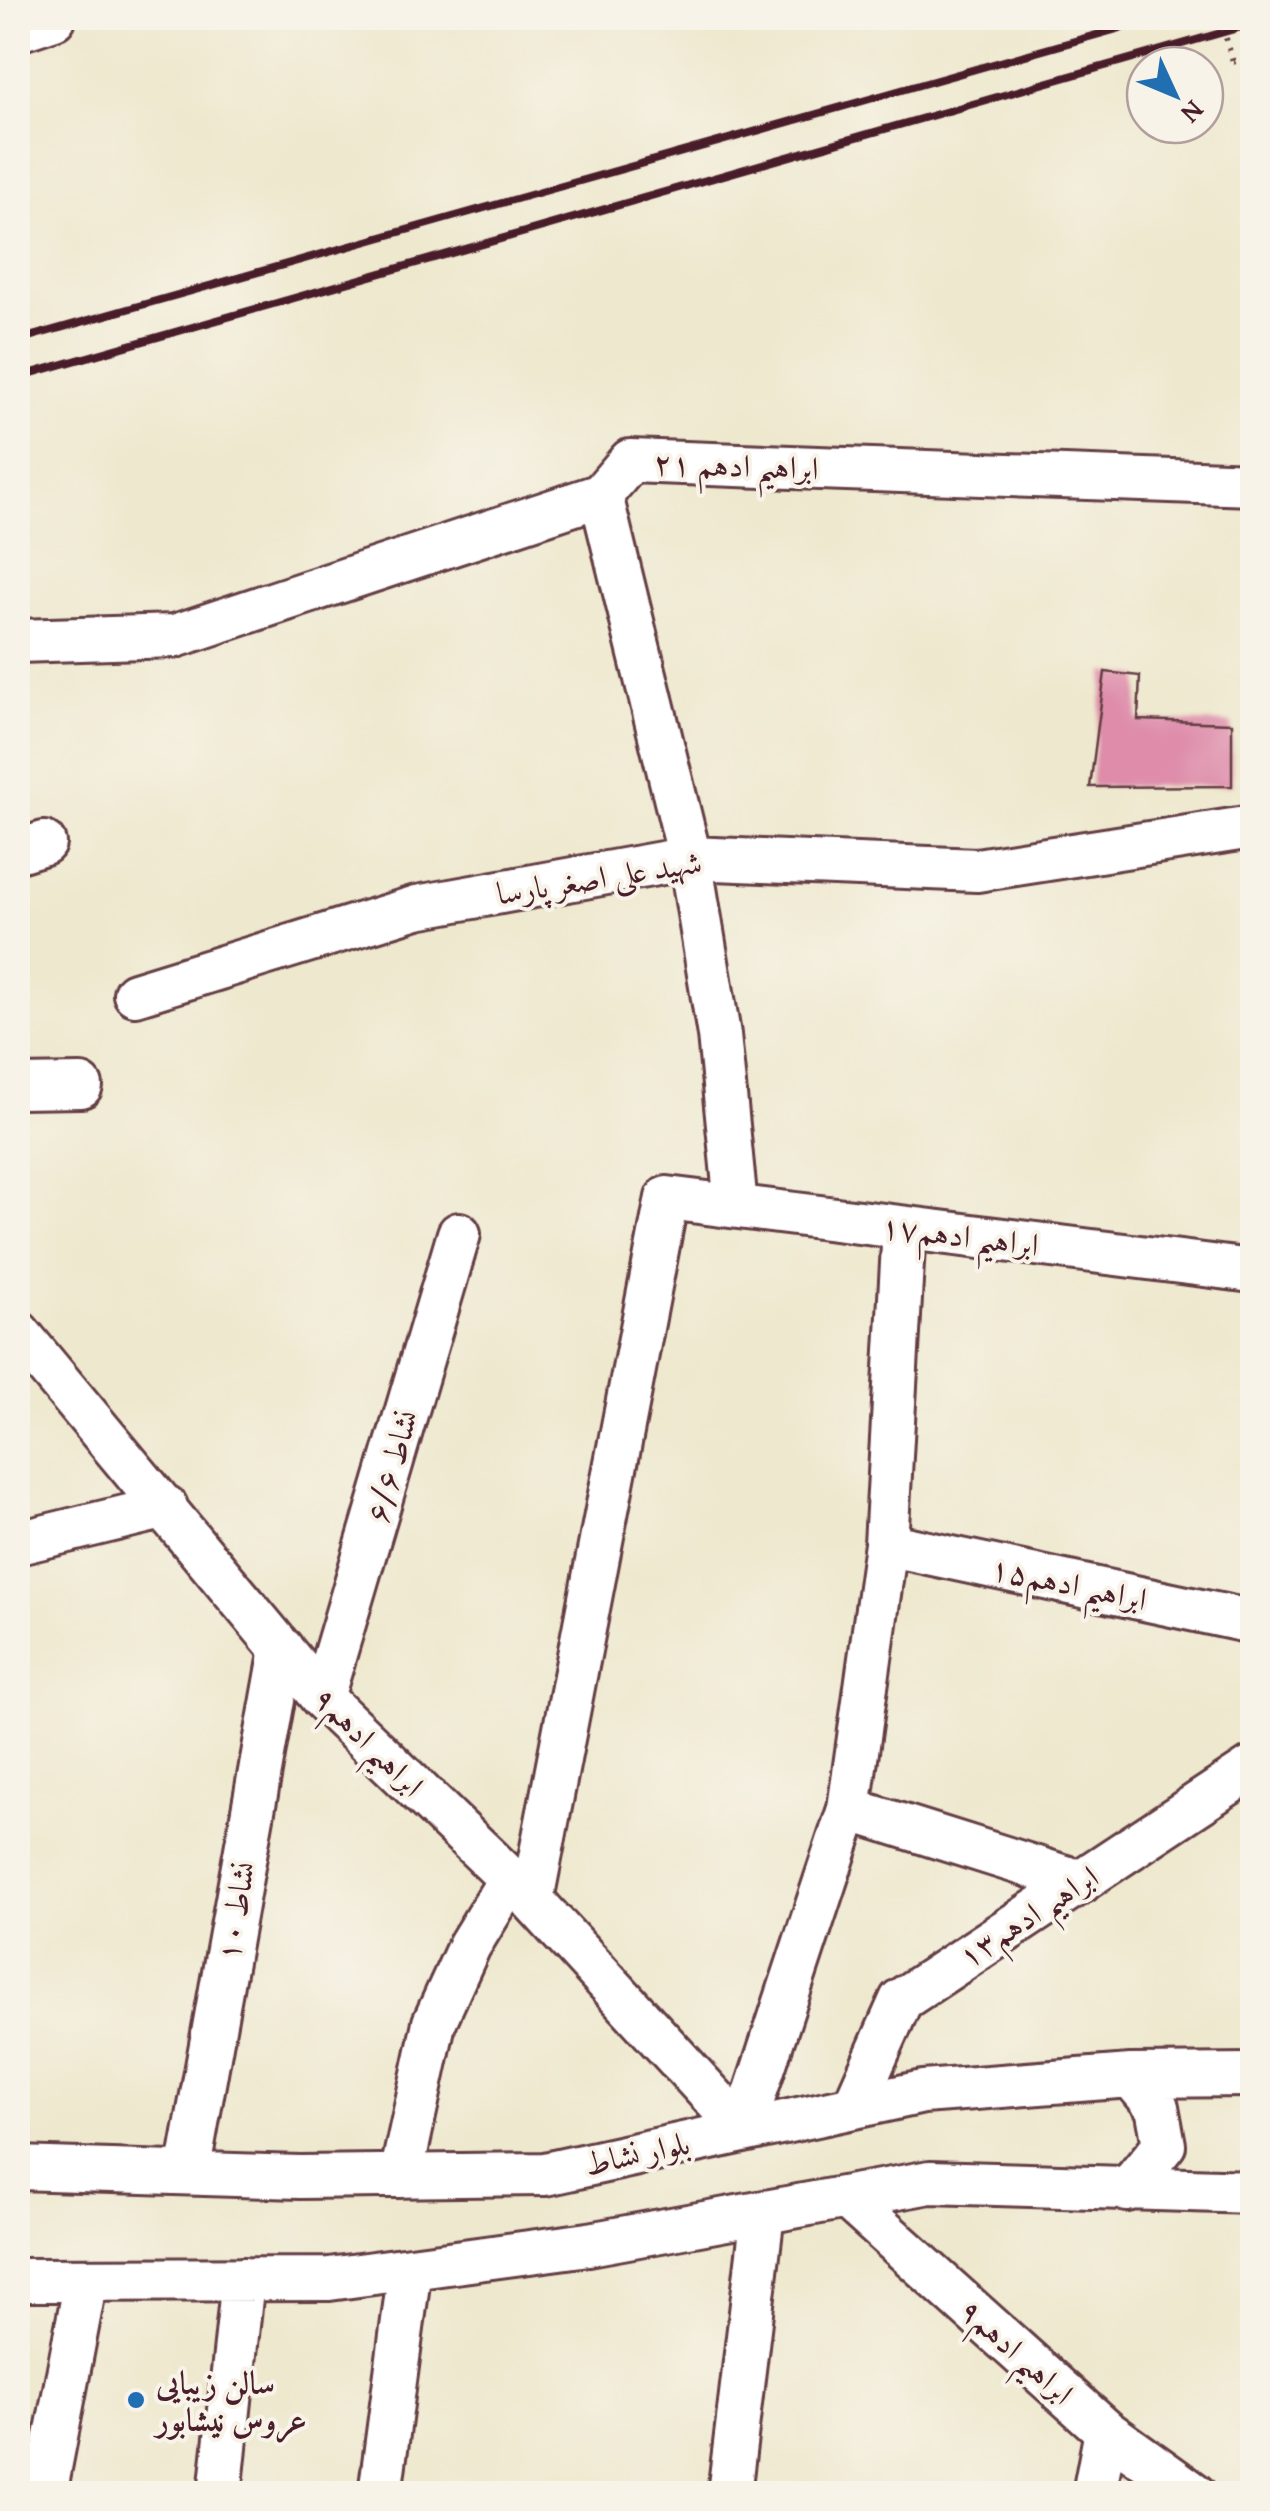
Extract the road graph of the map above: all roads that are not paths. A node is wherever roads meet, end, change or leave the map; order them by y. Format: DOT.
graph roads {
  1 [pos="54,18"];
  2 [pos="18,30"];
  3 [pos="1252,484"];
  4 [pos="602,495"];
  5 [pos="18,641"];
  6 [pos="1252,826"];
  7 [pos="690,858"];
  8 [pos="135,994"];
  9 [pos="81,1086"];
  10 [pos="18,1087"];
  11 [pos="736,1206"];
  12 [pos="904,1228"];
  13 [pos="459,1234"];
  14 [pos="1252,1271"];
  15 [pos="18,1332"];
  16 [pos="166,1508"];
  17 [pos="18,1543"];
  18 [pos="886,1544"];
  19 [pos="1252,1622"];
  20 [pos="282,1649"];
  21 [pos="322,1698"];
  22 [pos="1252,1768"];
  23 [pos="849,1808"];
  24 [pos="1080,1882"];
  25 [pos="520,1890"];
  26 [pos="1252,2075"];
  27 [pos="1130,2076"];
  28 [pos="854,2106"];
  29 [pos="743,2130"];
  30 [pos="18,2168"];
  31 [pos="188,2174"];
  32 [pos="400,2176"];
  33 [pos="1127,2190"];
  34 [pos="1252,2192"];
  35 [pos="848,2198"];
  36 [pos="763,2213"];
  37 [pos="410,2268"];
  38 [pos="243,2279"];
  39 [pos="18,2280"];
  40 [pos="86,2280"];
  41 [pos="1106,2432"];
  42 [pos="45,2494"];
  43 [pos="220,2494"];
  44 [pos="380,2494"];
  45 [pos="729,2494"];
  46 [pos="1094,2494"];
  47 [pos="1194,2494"];
  1 -- 2 [label="street"];
  3 -- 4 [label="street, ابراهیم ادهم ۲۱"];
  4 -- 5 [label="street, ابراهیم ادهم ۲۱"];
  4 -- 7 [label="street"];
  6 -- 7 [label="street, شهید علی اصغر پارسا"];
  7 -- 8 [label="street, شهید علی اصغر پارسا"];
  7 -- 11 [label="street"];
  9 -- 10 [label="street"];
  11 -- 12 [label="street, ابراهیم ادهم۱۷"];
  11 -- 25 [label="street, ابراهیم ادهم۱۷"];
  12 -- 14 [label="street, ابراهیم ادهم۱۷"];
  12 -- 18 [label="street"];
  13 -- 21 [label="street, نشاط ۶/۶"];
  15 -- 16 [label="street, ابراهیم ادهم۹"];
  16 -- 17 [label="street"];
  16 -- 20 [label="street, ابراهیم ادهم۹"];
  18 -- 19 [label="street, ابراهیم ادهم۱۵"];
  18 -- 23 [label="street"];
  20 -- 21 [label="street, ابراهیم ادهم۹"];
  20 -- 31 [label="street, نشاط ۱۰"];
  21 -- 25 [label="street, ابراهیم ادهم۹"];
  22 -- 24 [label="street, ابراهیم ادهم۱۳"];
  23 -- 24 [label="street"];
  23 -- 29 [label="street"];
  24 -- 28 [label="street, ابراهیم ادهم۱۳"];
  25 -- 29 [label="street, ابراهیم ادهم۹"];
  25 -- 32 [label="street"];
  26 -- 27 [label="street, بلوار نشاط"];
  27 -- 28 [label="street, بلوار نشاط"];
  27 -- 33 [label="street"];
  28 -- 29 [label="street, بلوار نشاط"];
  29 -- 32 [label="street, بلوار نشاط"];
  30 -- 31 [label="street, بلوار نشاط"];
  31 -- 32 [label="street, بلوار نشاط"];
  33 -- 34 [label="street"];
  33 -- 35 [label="street"];
  35 -- 36 [label="street"];
  35 -- 41 [label="street, ابراهیم ادهم۹"];
  36 -- 37 [label="street"];
  36 -- 45 [label="street"];
  37 -- 38 [label="street"];
  37 -- 44 [label="street"];
  38 -- 40 [label="street"];
  38 -- 43 [label="street"];
  39 -- 40 [label="street"];
  40 -- 42 [label="street"];
  41 -- 46 [label="street"];
  41 -- 47 [label="street, ابراهیم ادهم۹"];
}
